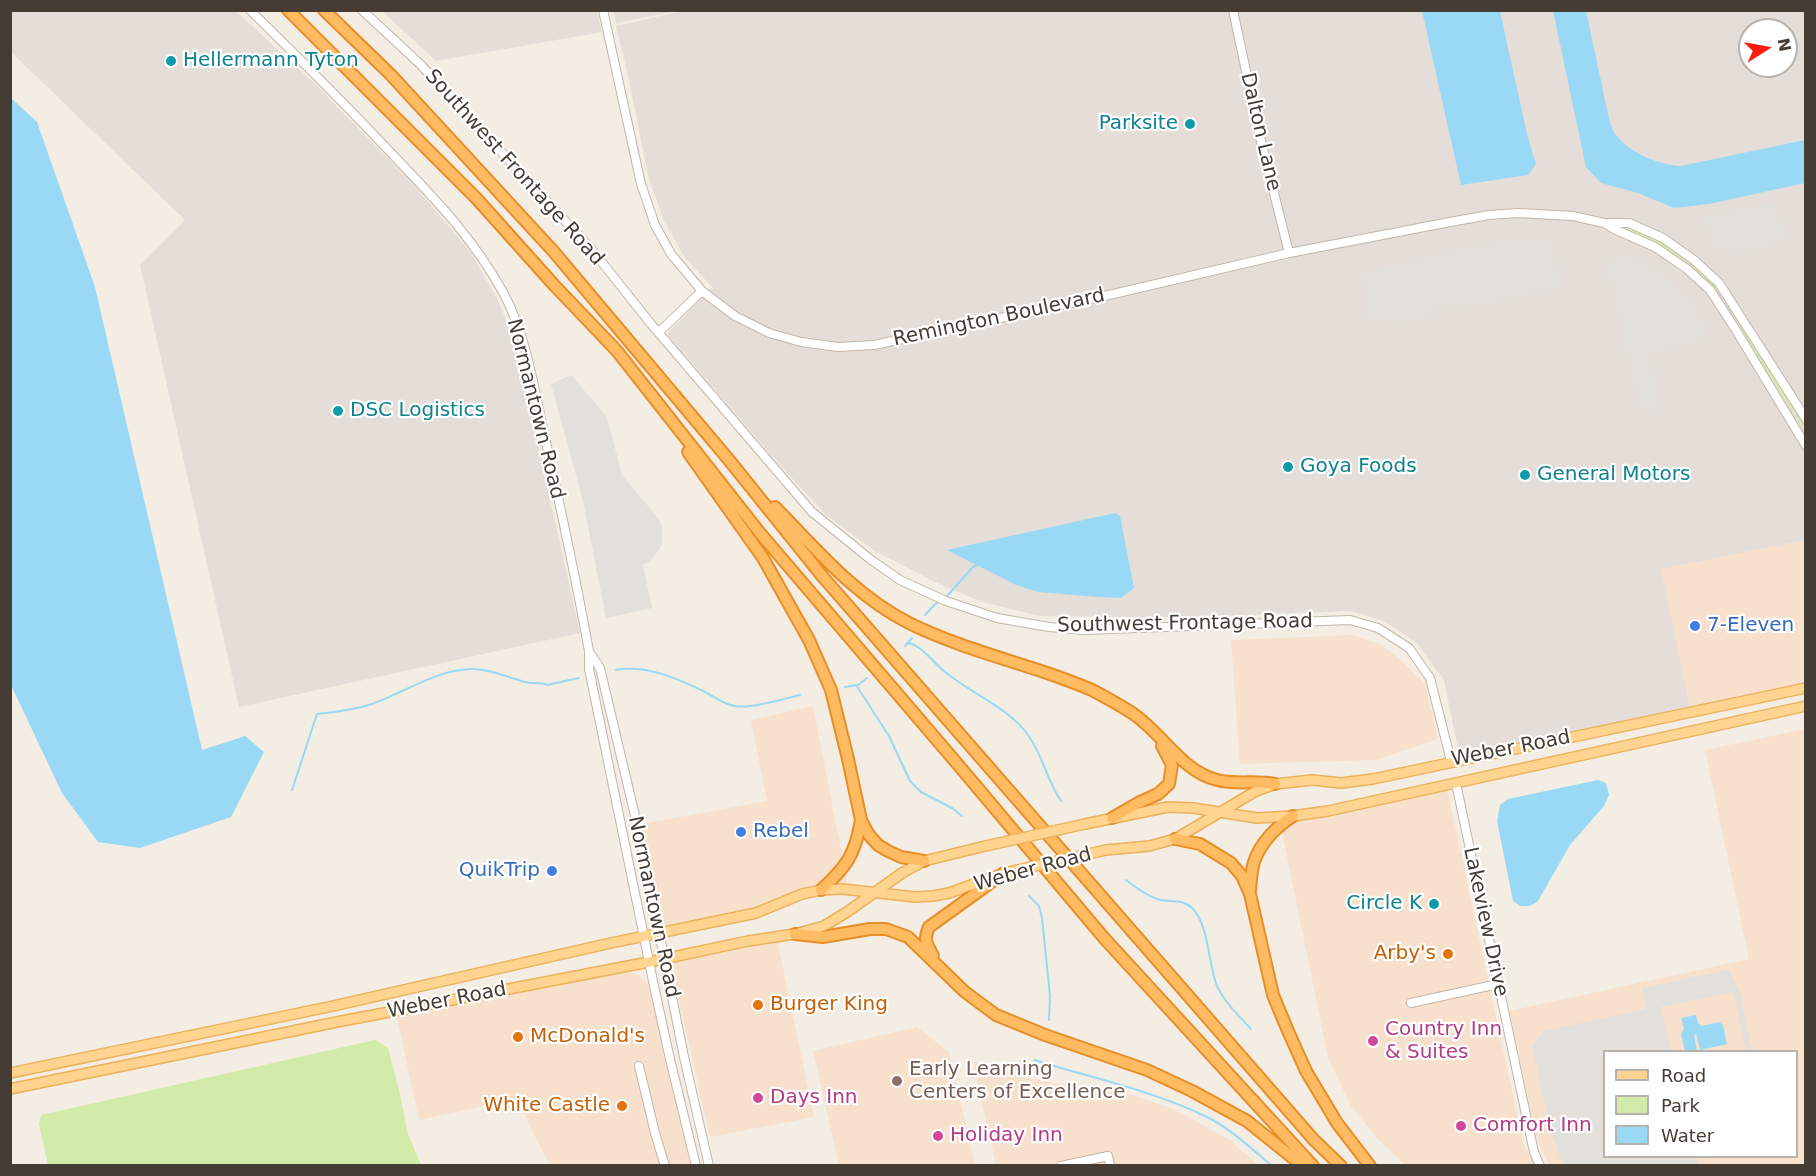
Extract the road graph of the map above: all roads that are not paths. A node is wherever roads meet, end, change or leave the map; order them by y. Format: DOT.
graph roads {
  1 [pos="250,10"];
  2 [pos="288,10"];
  3 [pos="324,10"];
  4 [pos="362,10"];
  5 [pos="603,10"];
  6 [pos="1233,10"];
  7 [pos="1604,223"];
  8 [pos="1289,253"];
  9 [pos="702,291"];
  10 [pos="659,332"];
  11 [pos="617,351"];
  12 [pos="1806,419"];
  13 [pos="1806,446"];
  14 [pos="729,460"];
  15 [pos="589,651"];
  16 [pos="1806,688"];
  17 [pos="1806,706"];
  18 [pos="1154,732"];
  19 [pos="1451,761"];
  20 [pos="1456,783"];
  21 [pos="1275,784"];
  22 [pos="1221,812"];
  23 [pos="1293,816"];
  24 [pos="1112,818"];
  25 [pos="861,820"];
  26 [pos="1175,839"];
  27 [pos="924,861"];
  28 [pos="1004,873"];
  29 [pos="821,890"];
  30 [pos="874,892"];
  31 [pos="1250,894"];
  32 [pos="658,933"];
  33 [pos="795,934"];
  34 [pos="644,936"];
  35 [pos="663,959"];
  36 [pos="649,962"];
  37 [pos="937,964"];
  38 [pos="1498,984"];
  39 [pos="1411,1002"];
  40 [pos="639,1066"];
  41 [pos="10,1073"];
  42 [pos="10,1089"];
  43 [pos="665,1166"];
  44 [pos="696,1166"];
  45 [pos="709,1166"];
  46 [pos="1061,1166"];
  47 [pos="1110,1166"];
  48 [pos="1303,1166"];
  49 [pos="1313,1166"];
  50 [pos="1341,1166"];
  51 [pos="1370,1166"];
  52 [pos="1540,1166"];
  1 -- 15 [label="street, Normantown Road"];
  2 -- 11 [label="highway"];
  3 -- 14 [label="highway"];
  4 -- 10 [label="street, Southwest Frontage Road"];
  5 -- 9 [label="street, Remington Boulevard"];
  6 -- 8 [label="street, Dalton Lane"];
  7 -- 8 [label="street, Remington Boulevard"];
  7 -- 12 [label="street, Remington Boulevard"];
  7 -- 13 [label="street, Remington Boulevard"];
  8 -- 9 [label="street, Remington Boulevard"];
  9 -- 10 [label="street"];
  10 -- 19 [label="street, Southwest Frontage Road"];
  11 -- 25 [label="highway"];
  11 -- 49 [label="highway"];
  14 -- 18 [label="highway"];
  14 -- 50 [label="highway"];
  15 -- 32 [label="street, Normantown Road"];
  15 -- 34 [label="street, Normantown Road"];
  16 -- 19 [label="main road, Weber Road"];
  17 -- 20 [label="main road, Weber Road"];
  18 -- 21 [label="highway"];
  18 -- 24 [label="highway"];
  19 -- 21 [label="main road, Weber Road"];
  20 -- 23 [label="main road, Weber Road"];
  20 -- 38 [label="street, Lakeview Drive"];
  21 -- 22 [label="main road, Weber Road"];
  22 -- 23 [label="main road, Weber Road"];
  22 -- 24 [label="main road, Weber Road"];
  22 -- 26 [label="main road, Weber Road"];
  23 -- 31 [label="highway"];
  24 -- 27 [label="main road, Weber Road, bridge"];
  25 -- 27 [label="highway"];
  25 -- 29 [label="highway"];
  26 -- 28 [label="main road, Weber Road, bridge"];
  26 -- 31 [label="highway"];
  27 -- 30 [label="main road, Weber Road"];
  28 -- 30 [label="main road, Weber Road"];
  28 -- 37 [label="highway"];
  29 -- 30 [label="main road, Weber Road"];
  29 -- 32 [label="main road, Weber Road"];
  30 -- 33 [label="main road, Weber Road"];
  31 -- 51 [label="highway"];
  32 -- 34 [label="main road, Weber Road"];
  32 -- 35 [label="street, Normantown Road"];
  33 -- 35 [label="main road, Weber Road"];
  33 -- 37 [label="highway"];
  34 -- 36 [label="street, Normantown Road"];
  34 -- 41 [label="main road, Weber Road"];
  35 -- 36 [label="main road, Weber Road"];
  35 -- 45 [label="street, Normantown Road"];
  36 -- 42 [label="main road, Weber Road"];
  36 -- 44 [label="street, Normantown Road"];
  37 -- 48 [label="highway"];
  38 -- 39 [label="street"];
  38 -- 52 [label="street, Lakeview Drive"];
  40 -- 43 [label="street"];
  46 -- 47 [label="street"];
}
